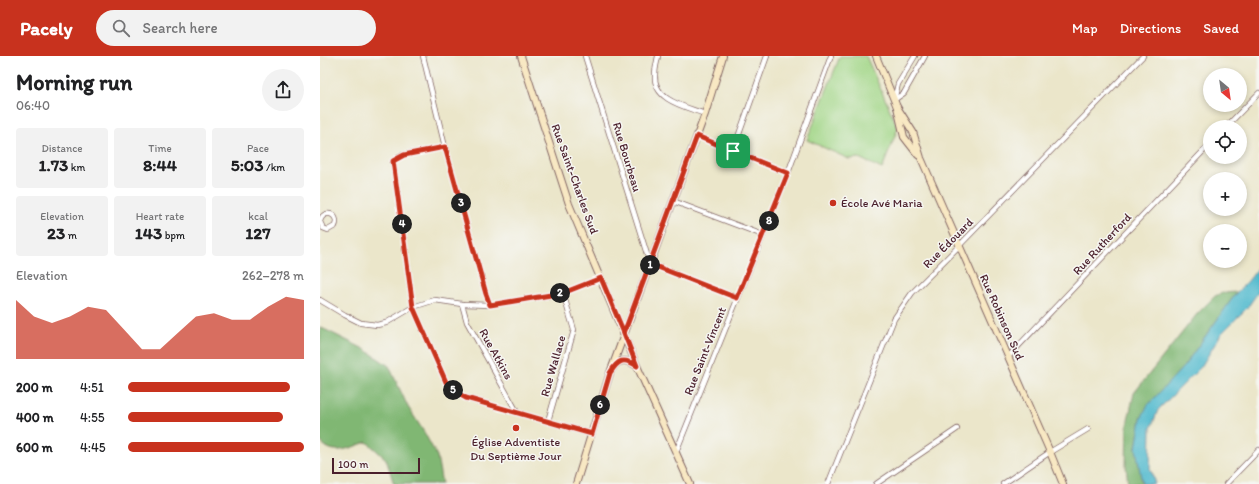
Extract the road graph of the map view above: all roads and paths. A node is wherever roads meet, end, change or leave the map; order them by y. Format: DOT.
graph roads {
  1 [pos="424,56"];
  2 [pos="521,56"];
  3 [pos="585,56"];
  4 [pos="658,56"];
  5 [pos="723,56"];
  6 [pos="767,56"];
  7 [pos="831,56"];
  8 [pos="876,56"];
  9 [pos="915,56"];
  10 [pos="925,56"];
  11 [pos="1143,56"];
  12 [pos="1259,93"];
  13 [pos="894,100"];
  14 [pos="897,107"];
  15 [pos="705,114"];
  16 [pos="1233,120"];
  17 [pos="697,136"];
  18 [pos="445,147"];
  19 [pos="733,151"];
  20 [pos="1203,151"];
  21 [pos="921,158"];
  22 [pos="788,173"];
  23 [pos="673,201"];
  24 [pos="763,235"];
  25 [pos="959,246"];
  26 [pos="650,264"];
  27 [pos="601,278"];
  28 [pos="563,293"];
  29 [pos="737,298"];
  30 [pos="320,300"];
  31 [pos="462,304"];
  32 [pos="490,305"];
  33 [pos="413,307"];
  34 [pos="624,333"];
  35 [pos="1008,357"];
  36 [pos="637,366"];
  37 [pos="610,373"];
  38 [pos="517,412"];
  39 [pos="548,421"];
  40 [pos="957,429"];
  41 [pos="1088,429"];
  42 [pos="592,434"];
  43 [pos="1259,450"];
  44 [pos="676,452"];
  45 [pos="1050,452"];
  46 [pos="576,484"];
  47 [pos="690,484"];
  48 [pos="828,484"];
  49 [pos="876,484"];
  50 [pos="1003,484"];
  51 [pos="1063,484"];
  52 [pos="1226,484"];
  1 -- 18 [label="street"];
  2 -- 27 [label="street, Rue Saint-Charles Sud"];
  3 -- 26 [label="street, Rue Bourbeau"];
  4 -- 15 [label="street"];
  5 -- 15 [label="street"];
  6 -- 19 [label="street"];
  7 -- 22 [label="street, Rue Saint-Vincent"];
  8 -- 13 [label="street, Rue Robinson Sud"];
  9 -- 13 [label="street"];
  10 -- 13 [label="street"];
  11 -- 25 [label="street, Rue Édouard"];
  12 -- 16 [label="street"];
  13 -- 14 [label="street, Rue Robinson Sud"];
  14 -- 21 [label="street, Rue Robinson Sud"];
  14 -- 21 [label="street, Rue Robinson Sud"];
  15 -- 17 [label="street"];
  17 -- 19 [label="street"];
  17 -- 23 [label="street"];
  18 -- 32 [label="street"];
  18 -- 33 [label="street"];
  19 -- 22 [label="street"];
  20 -- 35 [label="street, Rue Rutherford"];
  21 -- 25 [label="street, Rue Robinson Sud"];
  22 -- 24 [label="street, Rue Saint-Vincent"];
  23 -- 24 [label="street"];
  23 -- 26 [label="street"];
  24 -- 29 [label="street, Rue Saint-Vincent"];
  25 -- 35 [label="street, Rue Robinson Sud"];
  25 -- 48 [label="street, Rue Édouard"];
  26 -- 29 [label="street"];
  26 -- 34 [label="street"];
  27 -- 28 [label="street"];
  27 -- 34 [label="street, Rue Saint-Charles Sud"];
  28 -- 32 [label="street"];
  28 -- 39 [label="street, Rue Wallace"];
  29 -- 44 [label="street, Rue Saint-Vincent"];
  30 -- 33 [label="street"];
  31 -- 32 [label="street"];
  31 -- 33 [label="street"];
  31 -- 38 [label="street, Rue Atkins"];
  33 -- 38 [label="street"];
  34 -- 36 [label="street, Rue Saint-Charles Sud"];
  34 -- 37 [label="street"];
  35 -- 45 [label="street, Rue Robinson Sud"];
  36 -- 37 [label="street"];
  36 -- 44 [label="street, Rue Saint-Charles Sud"];
  37 -- 42 [label="street"];
  38 -- 39 [label="street"];
  39 -- 42 [label="street"];
  40 -- 49 [label="street"];
  41 -- 45 [label="street"];
  42 -- 46 [label="street"];
  43 -- 52 [label="street"];
  44 -- 47 [label="street, Rue Saint-Charles Sud"];
  45 -- 50 [label="street"];
  45 -- 51 [label="street, Rue Robinson Sud"];
}
